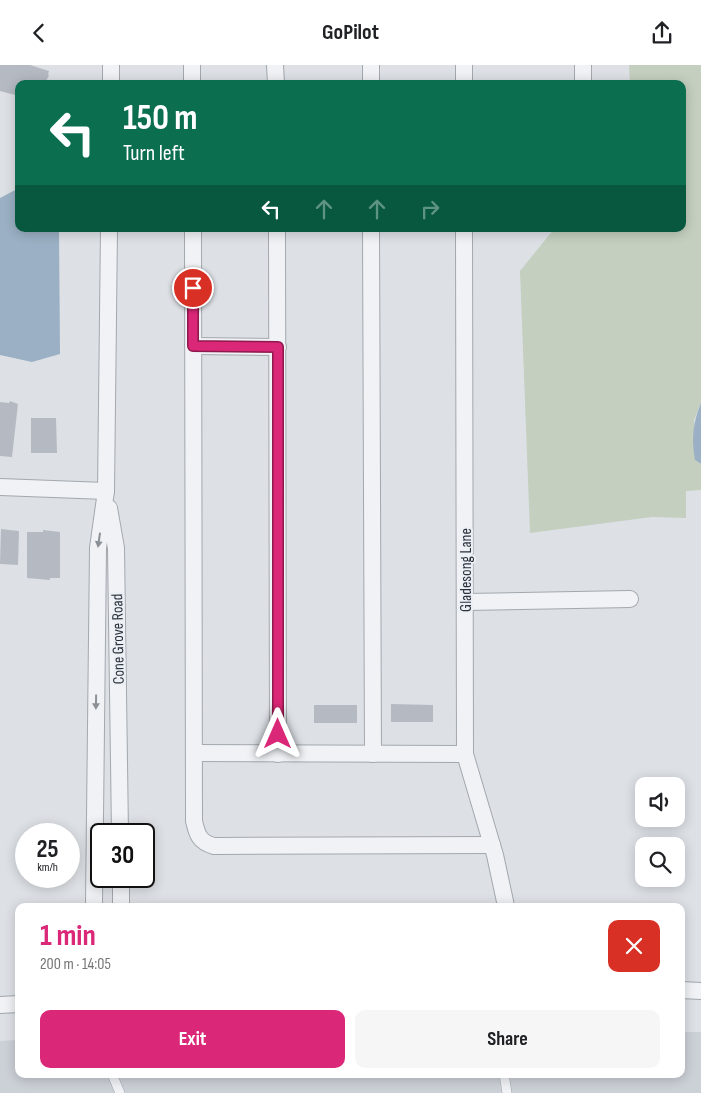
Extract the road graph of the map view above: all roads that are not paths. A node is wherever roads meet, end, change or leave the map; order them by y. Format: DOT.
graph roads {
  1 [pos="111,65"];
  2 [pos="192,65"];
  3 [pos="276,65"];
  4 [pos="371,65"];
  5 [pos="464,65"];
  6 [pos="583,65"];
  7 [pos="110,80"];
  8 [pos="192,80"];
  9 [pos="276,80"];
  10 [pos="371,80"];
  11 [pos="464,80"];
  12 [pos="583,80"];
  13 [pos="109,232"];
  14 [pos="192,232"];
  15 [pos="277,232"];
  16 [pos="371,232"];
  17 [pos="464,232"];
  18 [pos="193,346"];
  19 [pos="278,347"];
  20 [pos="0,487"];
  21 [pos="106,491"];
  22 [pos="630,599"];
  23 [pos="465,602"];
  24 [pos="194,753"];
  25 [pos="278,754"];
  26 [pos="373,754"];
  27 [pos="465,754"];
  28 [pos="96,787"];
  29 [pos="119,787"];
  30 [pos="120,823"];
  31 [pos="492,845"];
  32 [pos="121,888"];
  33 [pos="94,903"];
  34 [pos="121,903"];
  35 [pos="506,903"];
  36 [pos="685,991"];
  37 [pos="701,991"];
  38 [pos="0,1005"];
  39 [pos="15,1005"];
  40 [pos="114,1078"];
  41 [pos="505,1078"];
  42 [pos="120,1093"];
  43 [pos="507,1093"];
  1 -- 7 [label="street"];
  2 -- 8 [label="street"];
  3 -- 9 [label="street"];
  4 -- 10 [label="street"];
  5 -- 11 [label="street"];
  6 -- 12 [label="street"];
  13 -- 21 [label="street, Cone Grove Road"];
  14 -- 18 [label="street"];
  15 -- 19 [label="street"];
  16 -- 26 [label="street"];
  17 -- 23 [label="street, Gladesong Lane"];
  18 -- 19 [label="street"];
  18 -- 24 [label="street"];
  19 -- 25 [label="street"];
  20 -- 21 [label="street"];
  21 -- 28 [label="street, Cone Grove Road, one-way"];
  21 -- 29 [label="street, Cone Grove Road"];
  22 -- 23 [label="street"];
  23 -- 27 [label="street, Gladesong Lane"];
  24 -- 25 [label="street"];
  24 -- 31 [label="street"];
  25 -- 26 [label="street"];
  26 -- 27 [label="street"];
  27 -- 31 [label="street, Gladesong Lane"];
  28 -- 29 [label="street"];
  28 -- 33 [label="street, Cone Grove Road"];
  29 -- 30 [label="street, Cone Grove Road"];
  31 -- 35 [label="street, Gladesong Lane"];
  32 -- 34 [label="street"];
  36 -- 37 [label="street"];
  38 -- 39 [label="street"];
  40 -- 42 [label="lane"];
  41 -- 43 [label="lane"];
}
